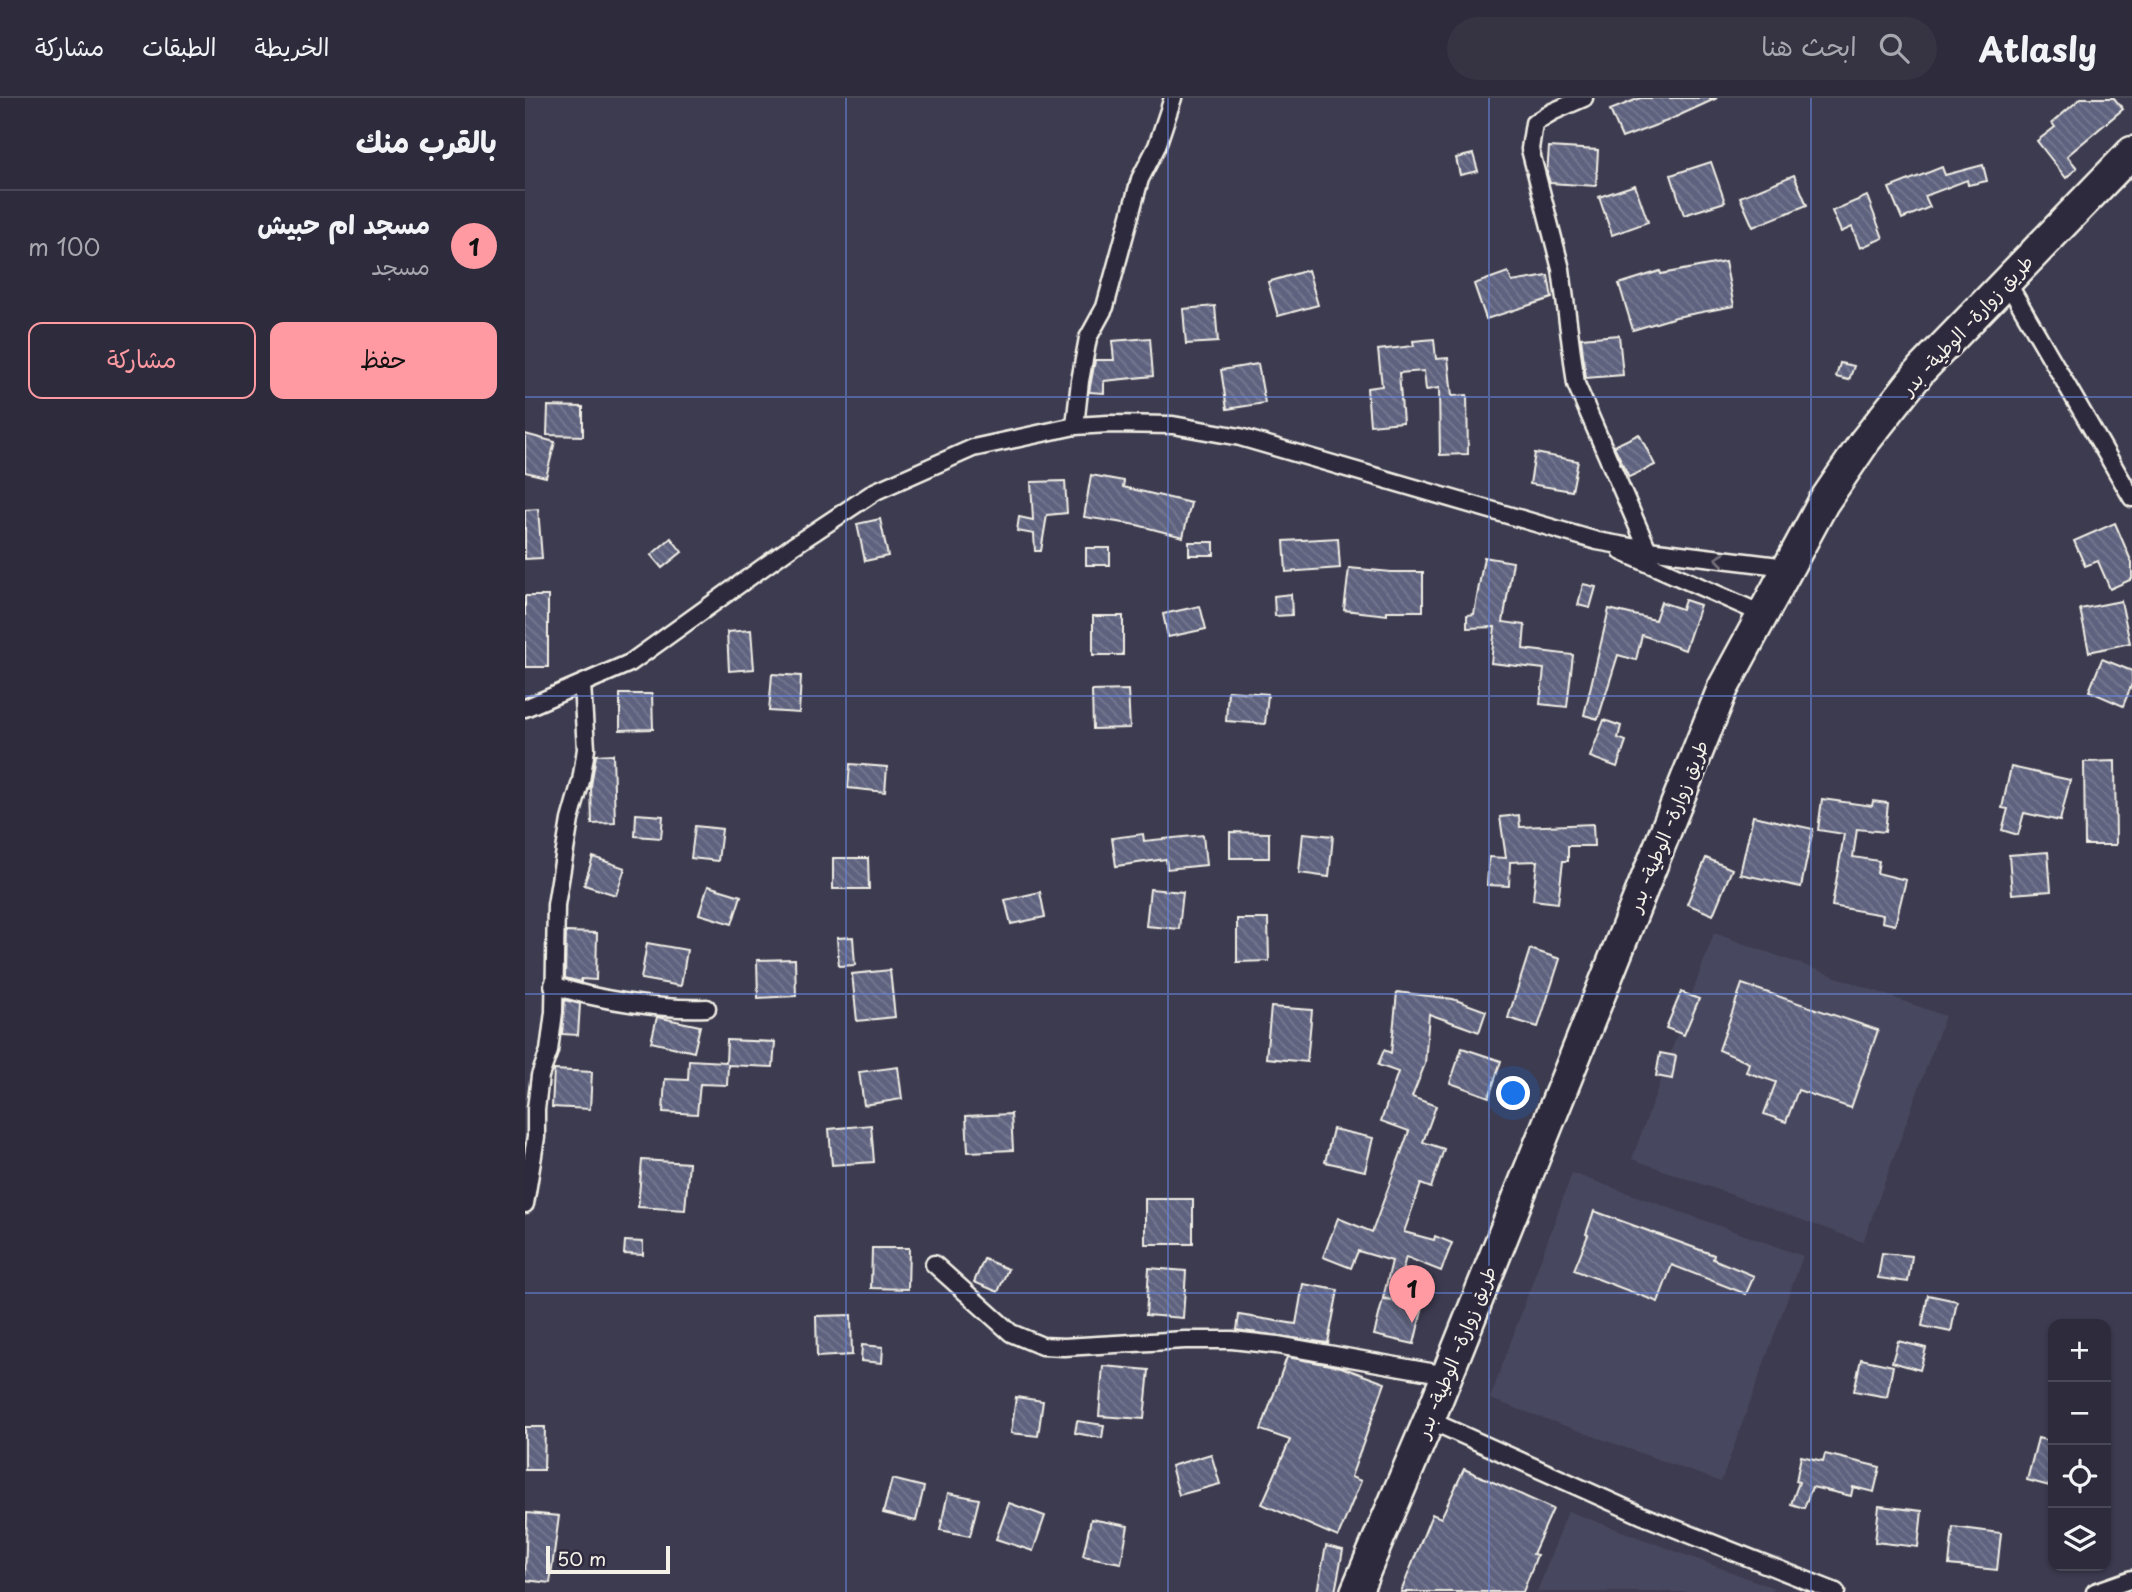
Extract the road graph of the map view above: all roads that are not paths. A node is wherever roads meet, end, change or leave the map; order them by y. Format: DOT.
graph roads {
  1 [pos="1173,98"];
  2 [pos="1584,98"];
  3 [pos="2132,152"];
  4 [pos="2007,282"];
  5 [pos="1075,426"];
  6 [pos="2132,498"];
  7 [pos="1597,541"];
  8 [pos="1648,550"];
  9 [pos="1787,567"];
  10 [pos="1762,614"];
  11 [pos="582,684"];
  12 [pos="525,708"];
  13 [pos="553,985"];
  14 [pos="707,1008"];
  15 [pos="525,1204"];
  16 [pos="934,1264"];
  17 [pos="1447,1375"];
  18 [pos="1429,1420"];
  19 [pos="2132,1579"];
  20 [pos="1356,1592"];
  21 [pos="1836,1592"];
  22 [pos="2095,1592"];
  1 -- 5 [label="street"];
  2 -- 8 [label="street"];
  3 -- 4 [label="highway, طريق زوارة- الوطية- بدر"];
  4 -- 6 [label="street"];
  4 -- 9 [label="highway, طريق زوارة- الوطية- بدر"];
  5 -- 7 [label="street"];
  5 -- 11 [label="street"];
  7 -- 8 [label="street"];
  7 -- 10 [label="street"];
  9 -- 8 [label="street, one-way"];
  9 -- 10 [label="highway, طريق زوارة- الوطية- بدر"];
  10 -- 17 [label="highway, طريق زوارة- الوطية- بدر"];
  11 -- 12 [label="street"];
  11 -- 13 [label="street"];
  13 -- 14 [label="street"];
  13 -- 15 [label="street"];
  16 -- 17 [label="street"];
  17 -- 18 [label="highway, طريق زوارة- الوطية- بدر"];
  18 -- 20 [label="highway, طريق زوارة- الوطية- بدر"];
  18 -- 21 [label="street"];
  19 -- 22 [label="street"];
}
